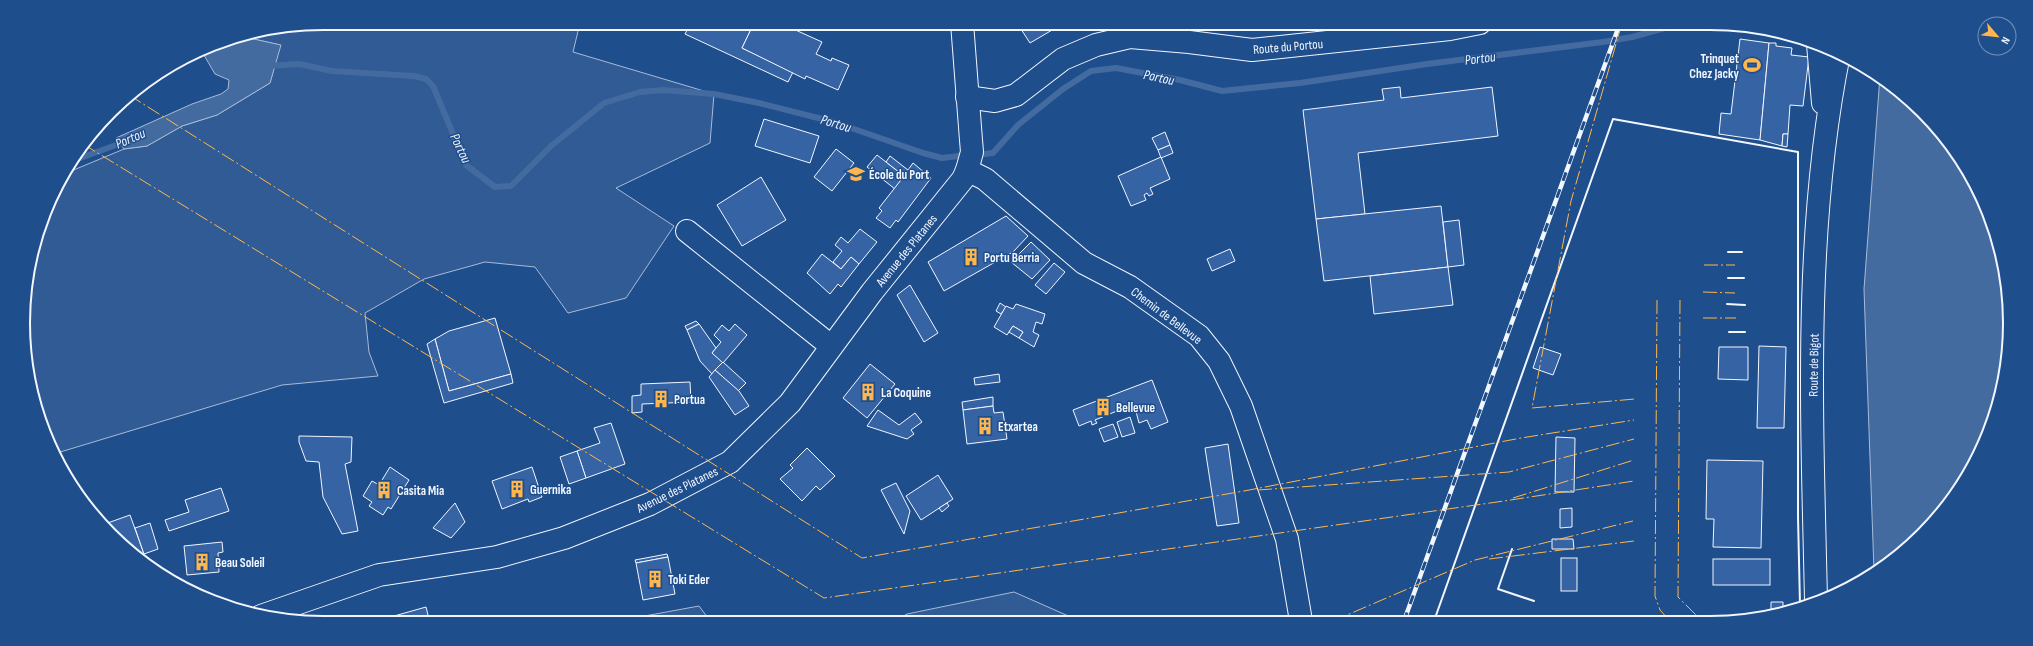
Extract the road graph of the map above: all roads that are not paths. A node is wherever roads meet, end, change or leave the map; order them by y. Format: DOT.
graph roads {
  1 [pos="962,30"];
  2 [pos="1441,30"];
  3 [pos="1819,51"];
  4 [pos="1838,59"];
  5 [pos="967,97"];
  6 [pos="1826,130"];
  7 [pos="968,170"];
  8 [pos="687,231"];
  9 [pos="830,346"];
  10 [pos="1816,596"];
  11 [pos="274,611"];
  12 [pos="1300,616"];
  1 -- 5 [label="street"];
  2 -- 5 [label="street, Route du Portou"];
  3 -- 6 [label="street, Route de Bigot"];
  4 -- 6 [label="street, Route de Bigot"];
  5 -- 7 [label="street"];
  6 -- 10 [label="street, Route de Bigot"];
  7 -- 9 [label="street, Avenue des Platanes"];
  7 -- 12 [label="street, Chemin de Bellevue"];
  8 -- 9 [label="street"];
  9 -- 11 [label="street, Avenue des Platanes"];
}
